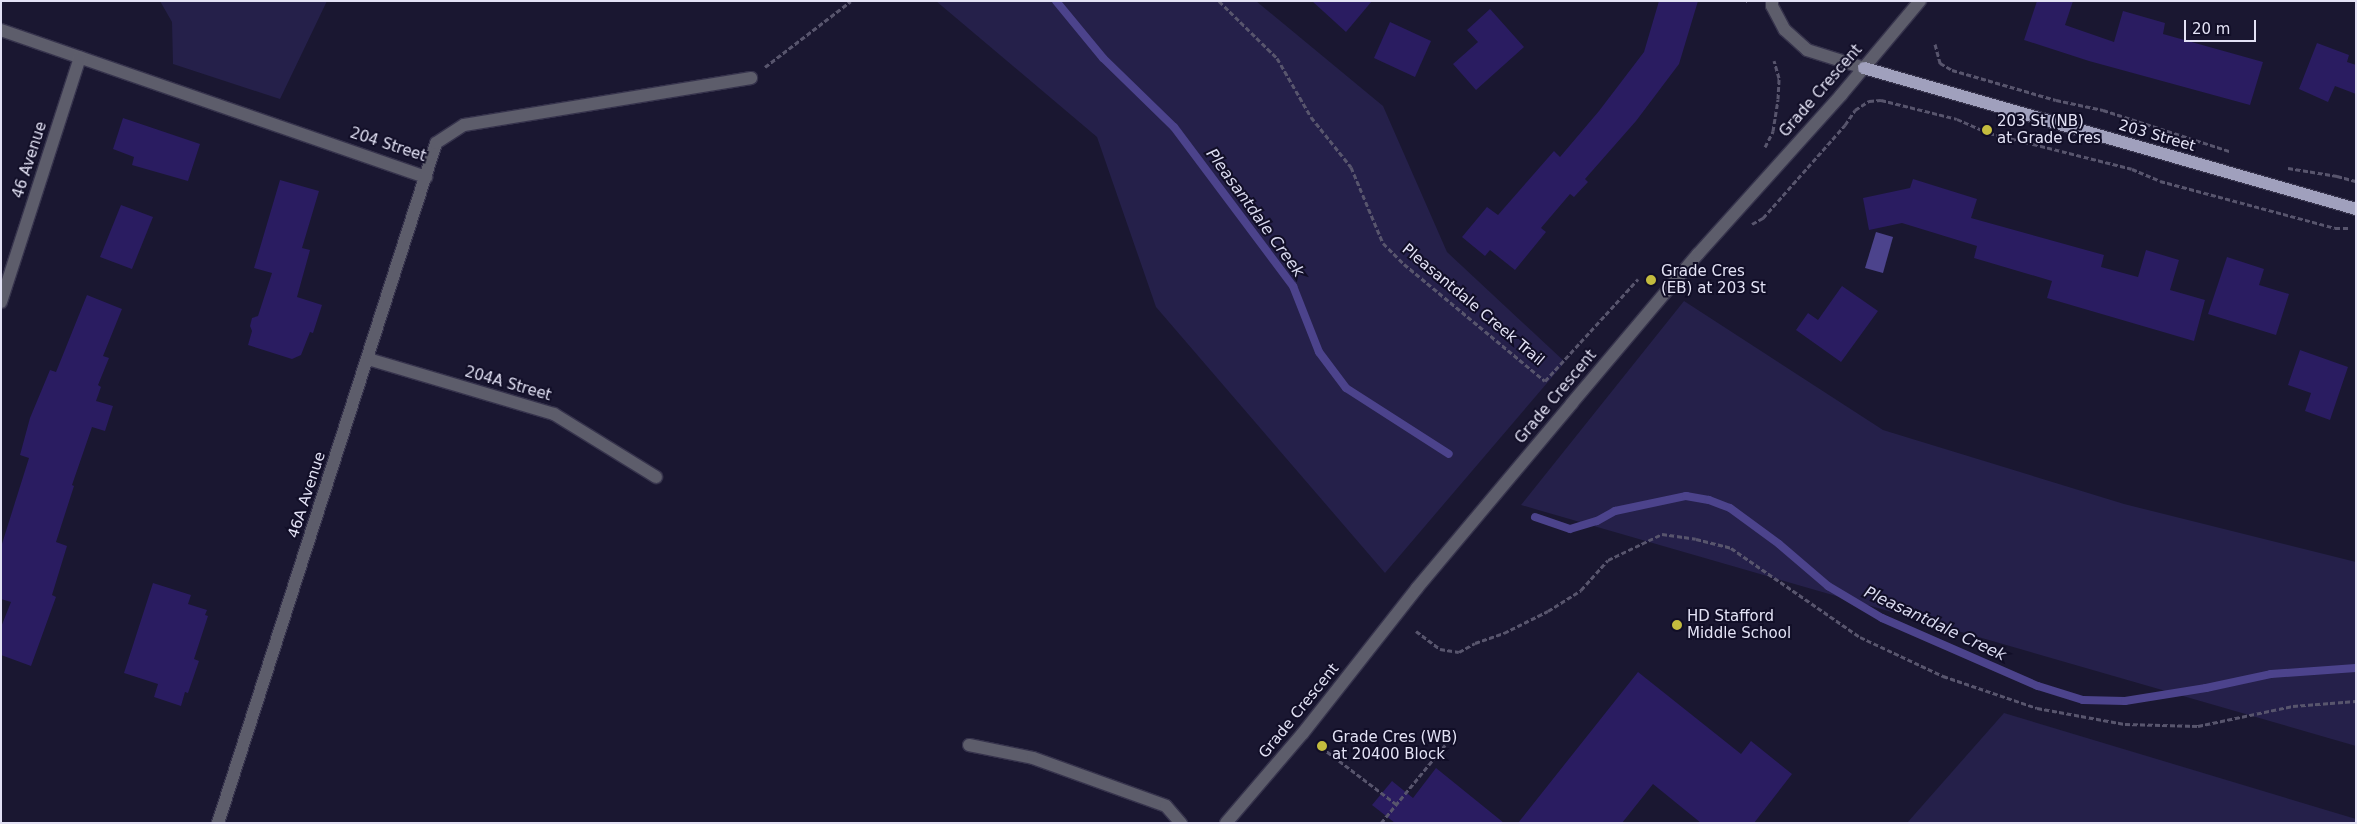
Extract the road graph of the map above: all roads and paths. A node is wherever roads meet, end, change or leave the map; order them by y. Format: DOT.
graph roads {
  1 [pos="851,1"];
  2 [pos="1219,1"];
  3 [pos="1772,1"];
  4 [pos="1920,1"];
  5 [pos="1,30"];
  6 [pos="1935,44"];
  7 [pos="80,57"];
  8 [pos="1774,61"];
  9 [pos="1864,68"];
  10 [pos="750,78"];
  11 [pos="1765,147"];
  12 [pos="2225,150"];
  13 [pos="2294,170"];
  14 [pos="426,177"];
  15 [pos="2356,181"];
  16 [pos="2356,209"];
  17 [pos="1763,218"];
  18 [pos="2356,228"];
  19 [pos="1638,279"];
  20 [pos="1,302"];
  21 [pos="368,359"];
  22 [pos="656,477"];
  23 [pos="1416,630"];
  24 [pos="2356,701"];
  25 [pos="968,745"];
  26 [pos="1445,745"];
  27 [pos="1321,747"];
  28 [pos="1396,804"];
  29 [pos="218,823"];
  30 [pos="1181,823"];
  31 [pos="1226,823"];
  32 [pos="1380,823"];
  1 -- 10 [label="path"];
  2 -- 19 [label="path, Pleasantdale Creek Trail"];
  3 -- 9 [label="street"];
  4 -- 9 [label="street, Grade Crescent"];
  5 -- 7 [label="street, 204 Street"];
  6 -- 12 [label="path"];
  7 -- 14 [label="street, 204 Street"];
  7 -- 20 [label="street, 46 Avenue"];
  8 -- 11 [label="path"];
  9 -- 16 [label="main road, 203 Street"];
  9 -- 31 [label="street, Grade Crescent"];
  10 -- 14 [label="street, 204 Street"];
  13 -- 15 [label="path"];
  14 -- 21 [label="street, 46A Avenue"];
  17 -- 18 [label="path"];
  21 -- 22 [label="street, 204A Street"];
  21 -- 29 [label="street, 46A Avenue"];
  23 -- 24 [label="path"];
  25 -- 30 [label="street"];
  26 -- 28 [label="path"];
  27 -- 28 [label="path"];
  28 -- 32 [label="path"];
}
